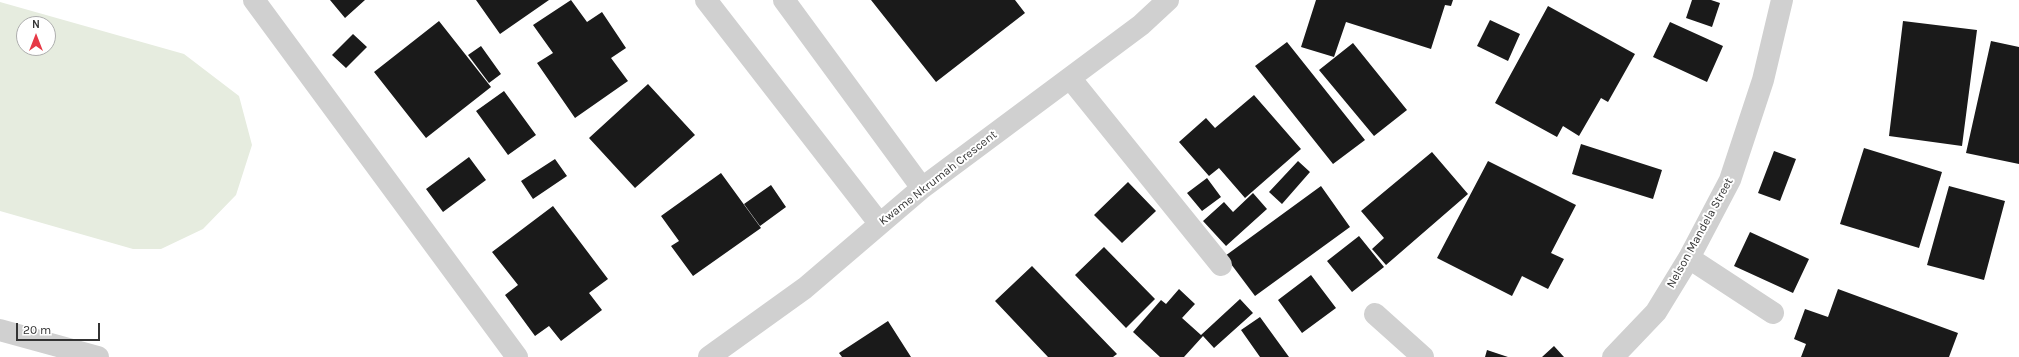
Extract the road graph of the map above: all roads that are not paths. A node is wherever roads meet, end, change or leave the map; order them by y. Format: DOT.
graph roads {
  1 [pos="254,0"];
  2 [pos="706,0"];
  3 [pos="784,0"];
  4 [pos="1168,0"];
  5 [pos="1782,0"];
  6 [pos="1070,78"];
  7 [pos="922,188"];
  8 [pos="879,224"];
  9 [pos="1689,258"];
  10 [pos="1221,265"];
  11 [pos="1773,313"];
  12 [pos="1375,314"];
  13 [pos="0,330"];
  14 [pos="98,357"];
  15 [pos="516,357"];
  16 [pos="709,357"];
  17 [pos="1423,357"];
  18 [pos="1613,357"];
  1 -- 15 [label="street"];
  2 -- 8 [label="street"];
  3 -- 7 [label="street"];
  4 -- 6 [label="street, Kwame Nkrumah Crescent"];
  5 -- 9 [label="street, Nelson Mandela Street"];
  6 -- 7 [label="street, Kwame Nkrumah Crescent"];
  6 -- 10 [label="street"];
  7 -- 8 [label="street, Kwame Nkrumah Crescent"];
  8 -- 16 [label="street, Kwame Nkrumah Crescent"];
  9 -- 11 [label="street"];
  9 -- 18 [label="street, Nelson Mandela Street"];
  12 -- 17 [label="street"];
  13 -- 14 [label="street"];
}
